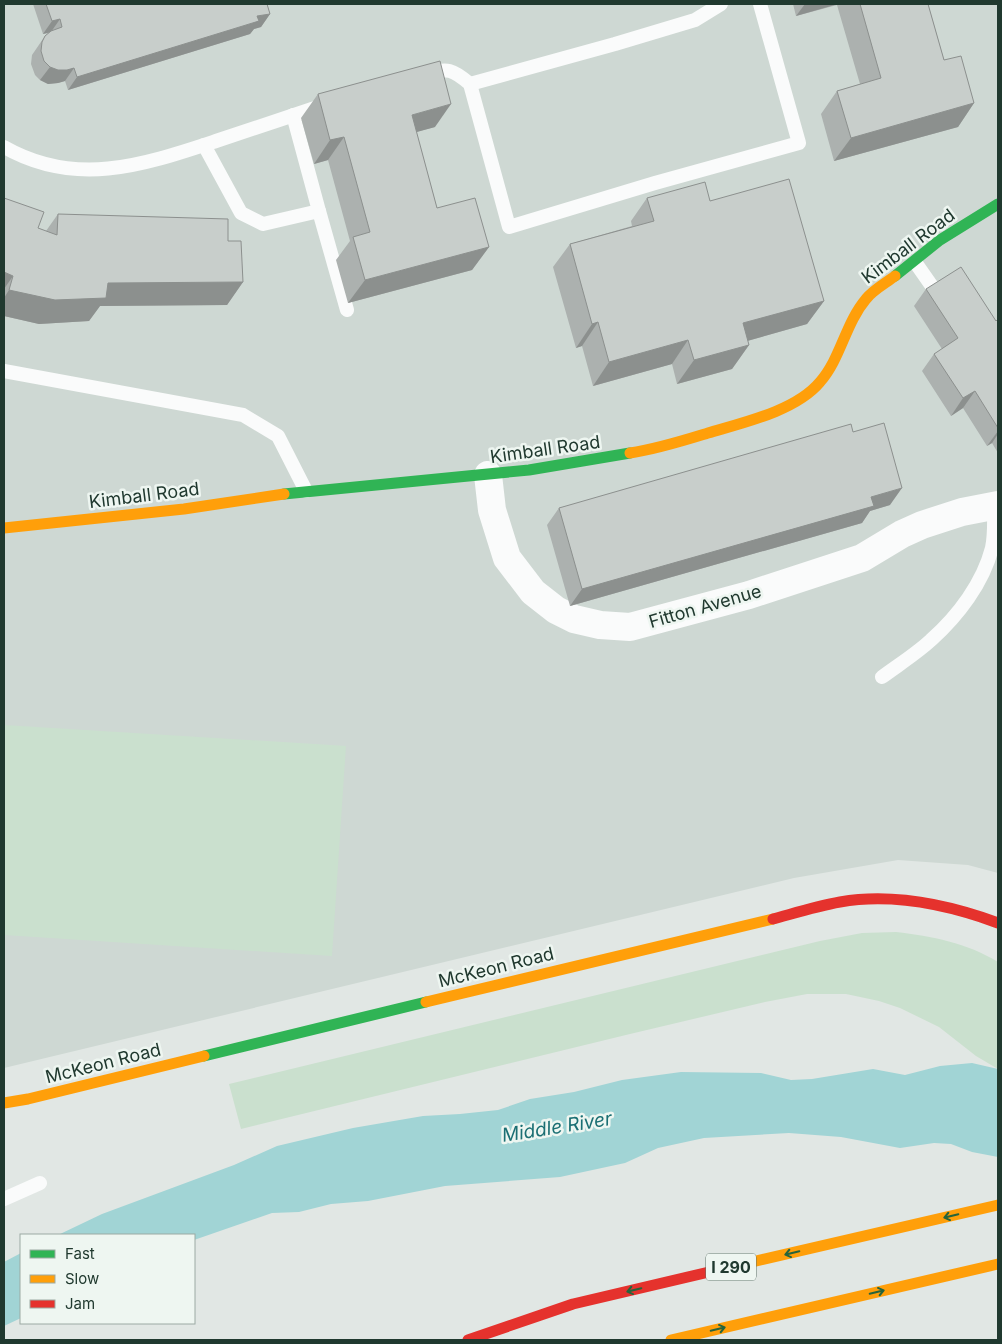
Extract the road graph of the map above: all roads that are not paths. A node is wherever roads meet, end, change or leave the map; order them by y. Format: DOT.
graph roads {
  1 [pos="721,4"];
  2 [pos="760,4"];
  3 [pos="412,78"];
  4 [pos="470,84"];
  5 [pos="340,99"];
  6 [pos="293,115"];
  7 [pos="204,145"];
  8 [pos="4,147"];
  9 [pos="998,204"];
  10 [pos="319,211"];
  11 [pos="914,262"];
  12 [pos="936,292"];
  13 [pos="347,310"];
  14 [pos="4,370"];
  15 [pos="488,475"];
  16 [pos="306,490"];
  17 [pos="996,506"];
  18 [pos="4,528"];
  19 [pos="882,677"];
  20 [pos="998,924"];
  21 [pos="4,1103"];
  22 [pos="40,1183"];
  23 [pos="4,1199"];
  24 [pos="998,1205"];
  25 [pos="998,1264"];
  26 [pos="468,1340"];
  27 [pos="671,1340"];
  1 -- 4 [label="lane"];
  2 -- 4 [label="lane"];
  3 -- 4 [label="lane"];
  5 -- 6 [label="lane"];
  6 -- 7 [label="lane"];
  6 -- 10 [label="lane"];
  7 -- 8 [label="lane"];
  7 -- 10 [label="lane"];
  9 -- 11 [label="main road, Kimball Road"];
  10 -- 13 [label="lane"];
  11 -- 12 [label="lane"];
  11 -- 15 [label="main road, Kimball Road"];
  14 -- 16 [label="lane"];
  15 -- 16 [label="main road, Kimball Road"];
  15 -- 17 [label="street, Fitton Avenue"];
  16 -- 18 [label="main road, Kimball Road"];
  17 -- 19 [label="lane"];
  20 -- 21 [label="main road, McKeon Road"];
  22 -- 23 [label="lane"];
  24 -- 26 [label="main road, I 290, one-way"];
  27 -- 25 [label="main road, one-way"];
}
